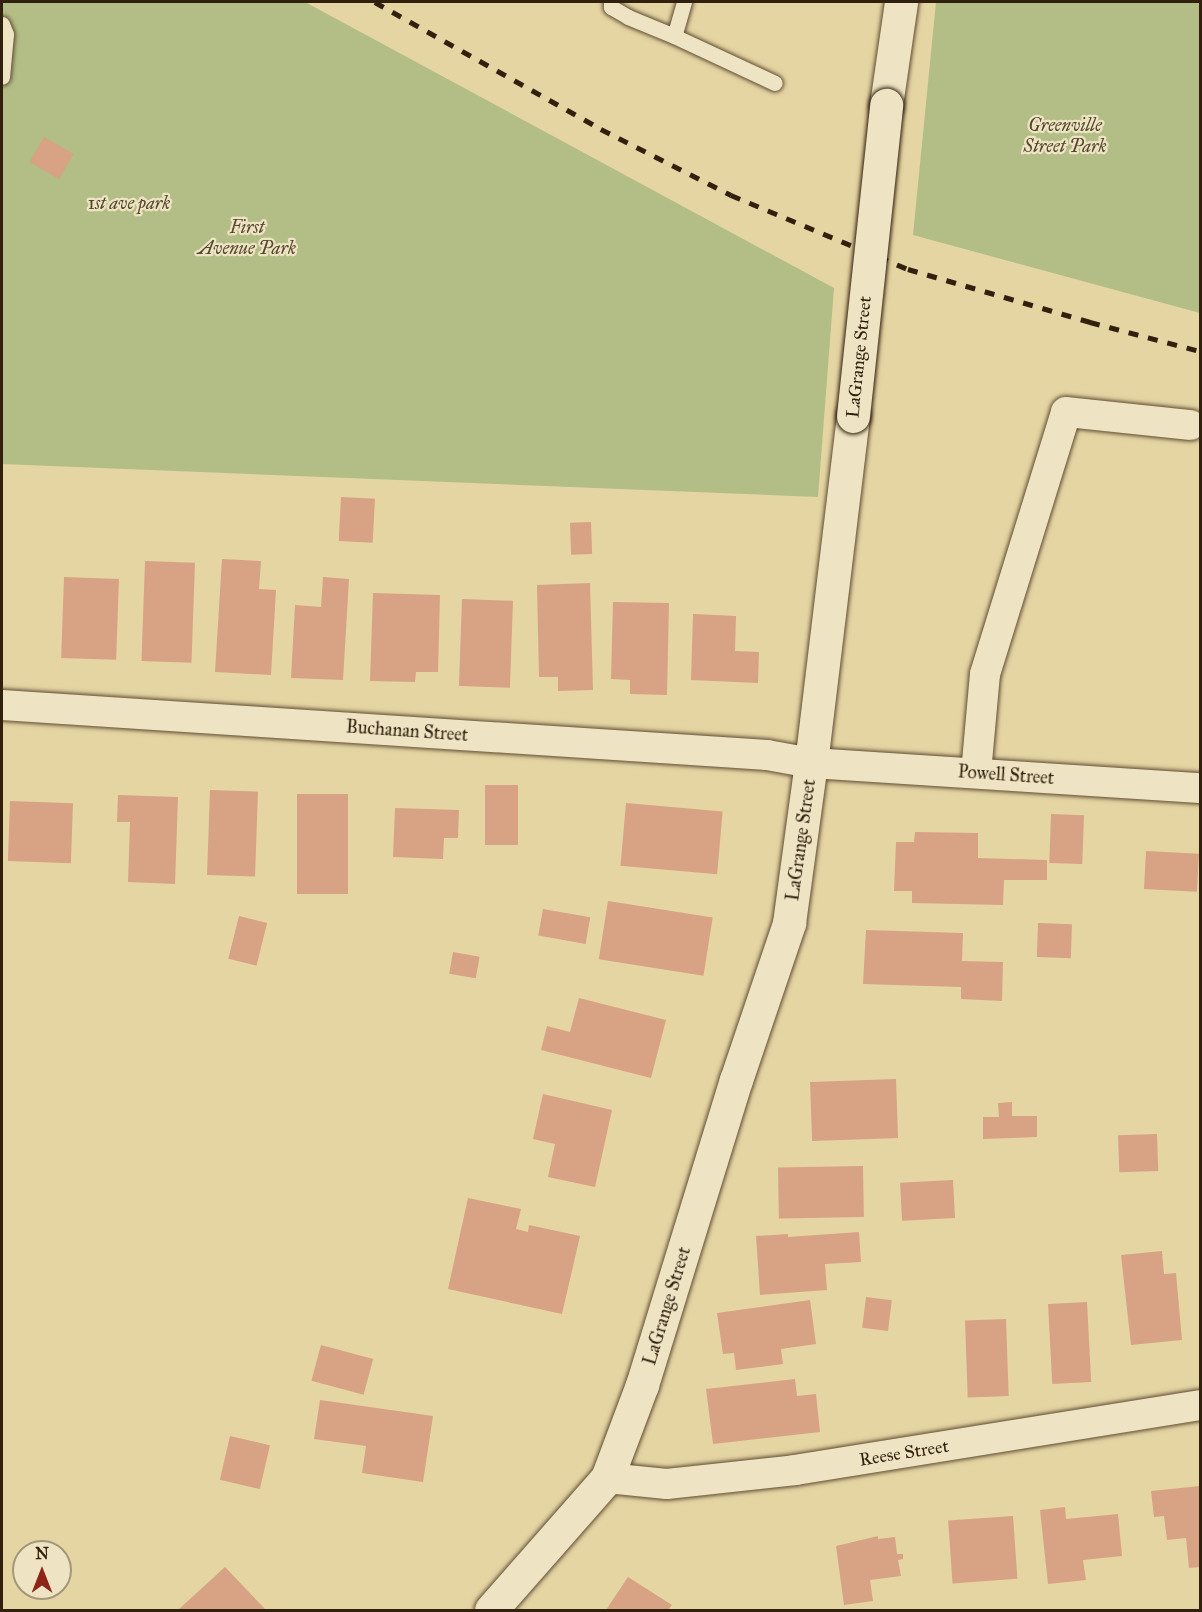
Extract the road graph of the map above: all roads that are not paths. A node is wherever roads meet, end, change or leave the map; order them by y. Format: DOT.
graph roads {
  1 [pos="611,2"];
  2 [pos="684,2"];
  3 [pos="901,2"];
  4 [pos="2,24"];
  5 [pos="674,36"];
  6 [pos="2,77"];
  7 [pos="775,83"];
  8 [pos="1190,425"];
  9 [pos="2,705"];
  10 [pos="811,763"];
  11 [pos="976,773"];
  12 [pos="1200,788"];
  13 [pos="1200,1405"];
  14 [pos="607,1478"];
  15 [pos="490,1611"];
  1 -- 5 [label="lane"];
  2 -- 5 [label="lane"];
  3 -- 10 [label="street, LaGrange Street, bridge"];
  4 -- 6 [label="lane"];
  5 -- 7 [label="lane"];
  8 -- 11 [label="street"];
  9 -- 10 [label="street, Buchanan Street"];
  10 -- 11 [label="street, Powell Street"];
  10 -- 14 [label="street, LaGrange Street"];
  11 -- 12 [label="street, Powell Street"];
  13 -- 14 [label="street, Reese Street"];
  14 -- 15 [label="street, LaGrange Street"];
}
